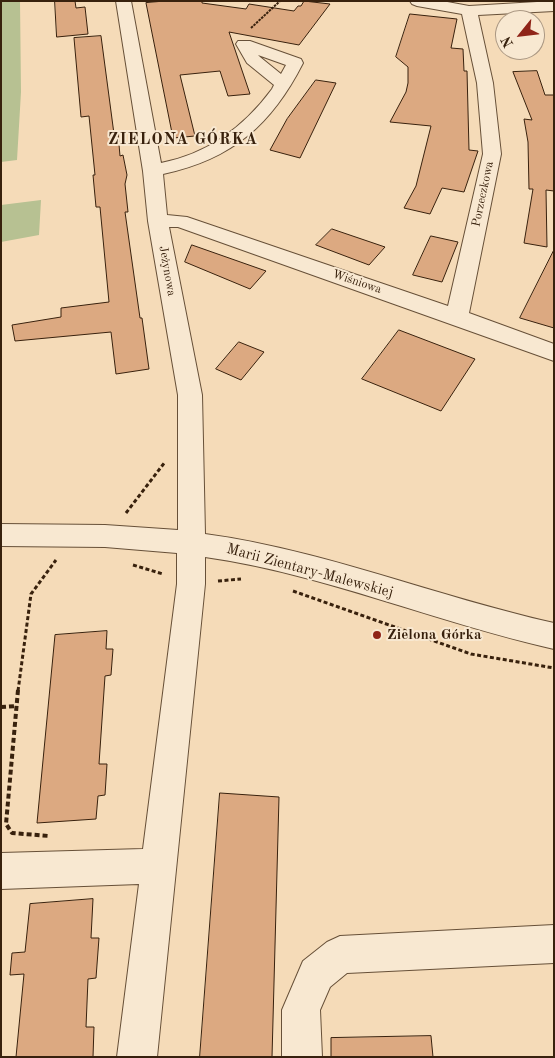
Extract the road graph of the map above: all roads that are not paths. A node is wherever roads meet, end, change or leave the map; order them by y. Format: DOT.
graph roads {
  1 [pos="123,1"];
  2 [pos="417,1"];
  3 [pos="554,6"];
  4 [pos="469,11"];
  5 [pos="284,85"];
  6 [pos="153,172"];
  7 [pos="158,221"];
  8 [pos="457,317"];
  9 [pos="554,353"];
  10 [pos="1,536"];
  11 [pos="192,542"];
  12 [pos="554,636"];
  13 [pos="158,866"];
  14 [pos="1,871"];
  15 [pos="554,944"];
  16 [pos="138,1057"];
  17 [pos="302,1057"];
  1 -- 6 [label="street, Jeżynowa"];
  2 -- 4 [label="street"];
  3 -- 4 [label="street"];
  4 -- 8 [label="street, Porzeczkowa"];
  5 -- 6 [label="street"];
  6 -- 7 [label="street, Jeżynowa"];
  7 -- 8 [label="street, Wiśniowa"];
  7 -- 11 [label="street, Jeżynowa"];
  8 -- 9 [label="street, Wiśniowa"];
  10 -- 11 [label="street, Marii Zientary-Malewskiej"];
  11 -- 12 [label="street, Marii Zientary-Malewskiej"];
  11 -- 13 [label="street, Jeżynowa"];
  13 -- 14 [label="street"];
  13 -- 16 [label="street, Jeżynowa"];
  15 -- 17 [label="street"];
}
